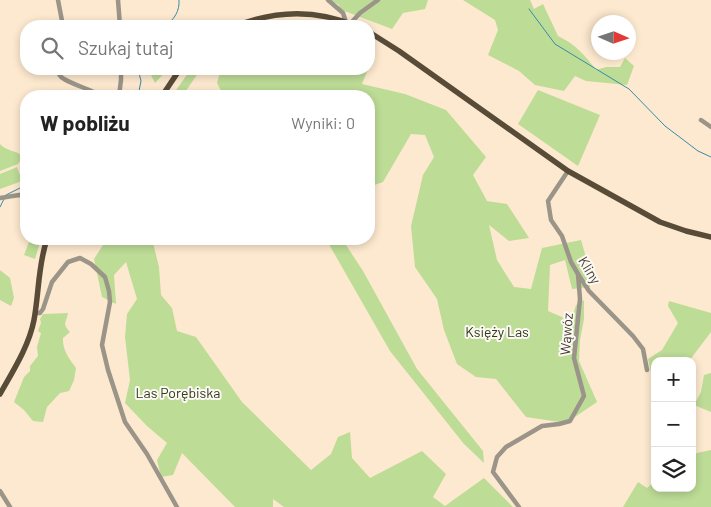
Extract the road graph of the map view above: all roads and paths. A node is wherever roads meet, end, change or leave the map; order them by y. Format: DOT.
graph roads {
  1 [pos="58,0"];
  2 [pos="118,0"];
  3 [pos="328,0"];
  4 [pos="378,0"];
  5 [pos="63,20"];
  6 [pos="120,20"];
  7 [pos="253,20"];
  8 [pos="336,20"];
  9 [pos="348,20"];
  10 [pos="354,20"];
  11 [pos="375,36"];
  12 [pos="59,75"];
  13 [pos="122,75"];
  14 [pos="176,75"];
  15 [pos="93,90"];
  16 [pos="120,90"];
  17 [pos="166,90"];
  18 [pos="701,120"];
  19 [pos="711,127"];
  20 [pos="568,171"];
  21 [pos="20,195"];
  22 [pos="1,198"];
  23 [pos="711,237"];
  24 [pos="46,245"];
  25 [pos="578,274"];
  26 [pos="35,313"];
  27 [pos="647,370"];
  28 [pos="0,394"];
  29 [pos="0,491"];
  30 [pos="10,507"];
  31 [pos="177,507"];
  32 [pos="519,507"];
  1 -- 5 [label="street"];
  2 -- 6 [label="street"];
  3 -- 9 [label="street"];
  4 -- 10 [label="street"];
  7 -- 8 [label="main road"];
  11 -- 20 [label="main road"];
  12 -- 15 [label="street"];
  13 -- 16 [label="street"];
  14 -- 17 [label="main road"];
  18 -- 19 [label="street"];
  20 -- 23 [label="main road"];
  20 -- 25 [label="street, Kliny"];
  21 -- 22 [label="street"];
  24 -- 26 [label="main road"];
  25 -- 27 [label="street, Kliny"];
  25 -- 32 [label="street, Wąwóz"];
  26 -- 28 [label="main road"];
  26 -- 31 [label="street"];
  29 -- 30 [label="street"];
}
